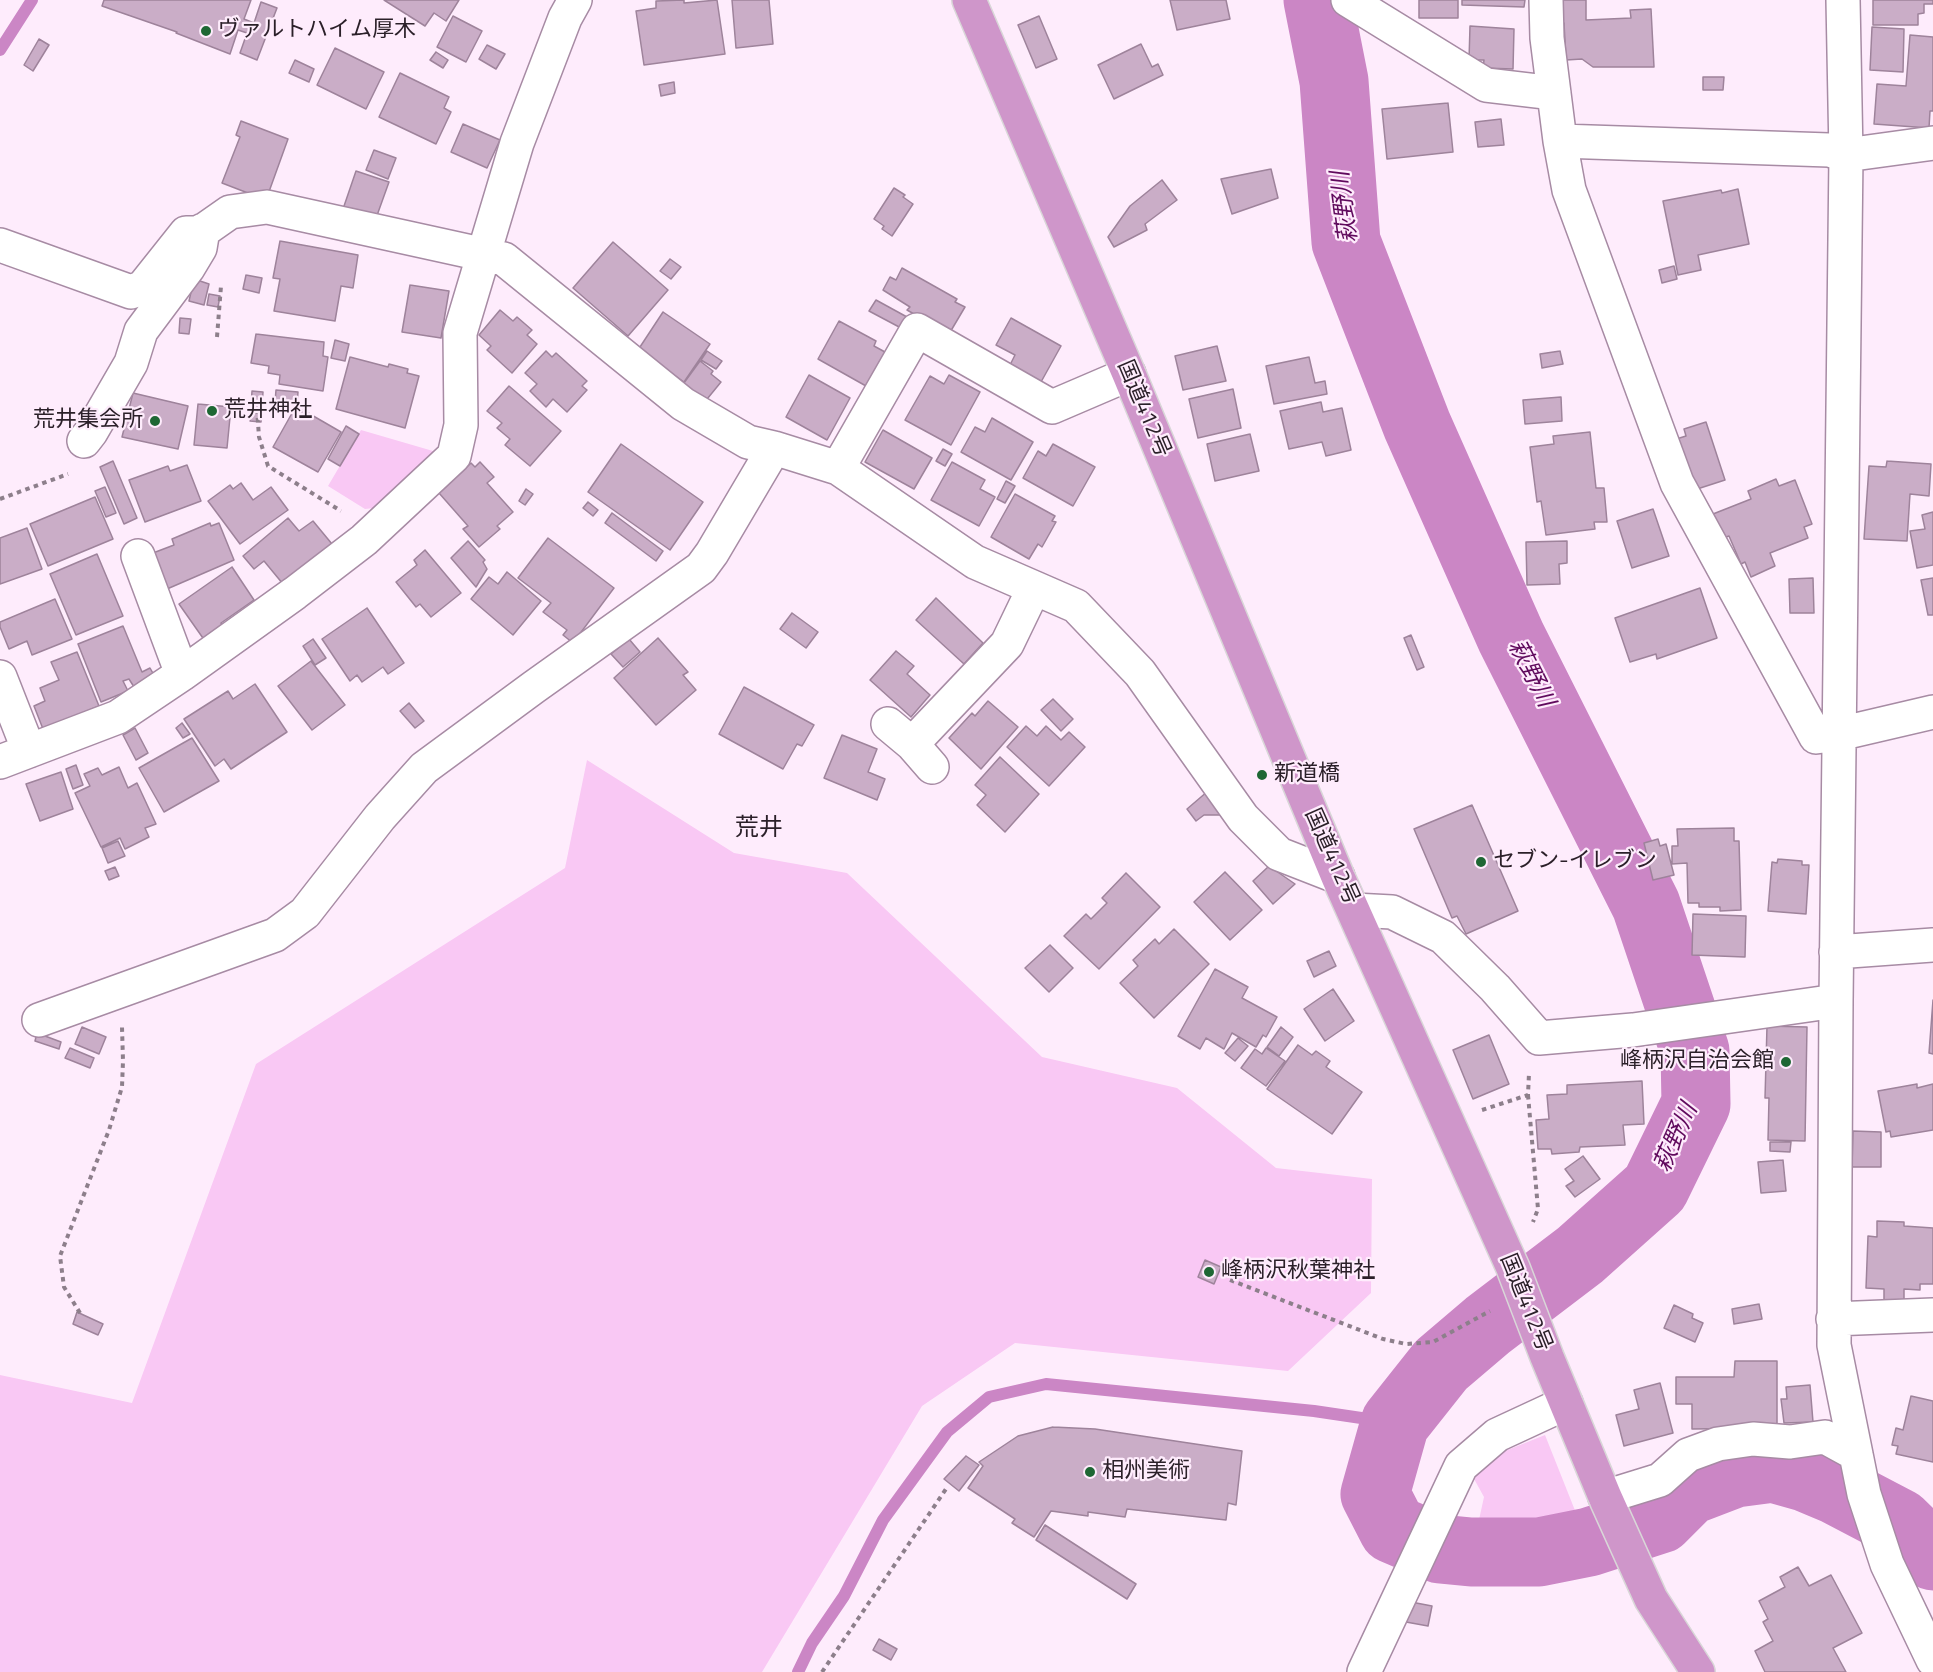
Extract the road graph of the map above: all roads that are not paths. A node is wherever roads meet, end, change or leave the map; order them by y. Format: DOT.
graph roads {
  1 [pos="575,0"];
  2 [pos="969,0"];
  3 [pos="1348,0"];
  4 [pos="1546,0"];
  5 [pos="1843,0"];
  6 [pos="1554,93"];
  7 [pos="1560,141"];
  8 [pos="1933,143"];
  9 [pos="1846,154"];
  10 [pos="203,230"];
  11 [pos="0,245"];
  12 [pos="485,256"];
  13 [pos="1129,374"];
  14 [pos="84,441"];
  15 [pos="774,448"];
  16 [pos="838,468"];
  17 [pos="138,556"];
  18 [pos="1034,588"];
  19 [pos="182,674"];
  20 [pos="0,676"];
  21 [pos="1933,712"];
  22 [pos="1839,734"];
  23 [pos="911,745"];
  24 [pos="14,757"];
  25 [pos="1338,877"];
  26 [pos="1354,910"];
  27 [pos="1933,945"];
  28 [pos="1836,952"];
  29 [pos="1836,1000"];
  30 [pos="39,1020"];
  31 [pos="1933,1315"];
  32 [pos="1833,1318"];
  33 [pos="1566,1403"];
  34 [pos="1856,1454"];
  35 [pos="1609,1506"];
  36 [pos="1933,1660"];
  37 [pos="1364,1672"];
  38 [pos="1698,1672"];
  1 -- 12 [label="street"];
  2 -- 13 [label="highway, 国道412号"];
  3 -- 6 [label="street"];
  4 -- 6 [label="street"];
  5 -- 9 [label="street"];
  6 -- 7 [label="street"];
  7 -- 9 [label="street"];
  7 -- 22 [label="street"];
  8 -- 9 [label="street"];
  9 -- 22 [label="street"];
  10 -- 11 [label="street"];
  10 -- 12 [label="street"];
  10 -- 14 [label="street"];
  12 -- 15 [label="street"];
  12 -- 19 [label="street"];
  13 -- 16 [label="street"];
  13 -- 25 [label="highway, 国道412号"];
  15 -- 16 [label="street"];
  15 -- 30 [label="street"];
  16 -- 18 [label="street"];
  17 -- 19 [label="street"];
  18 -- 23 [label="street"];
  18 -- 25 [label="street"];
  19 -- 24 [label="street"];
  20 -- 24 [label="street"];
  21 -- 22 [label="street"];
  22 -- 28 [label="street"];
  25 -- 26 [label="highway, 国道412号"];
  26 -- 29 [label="street"];
  26 -- 33 [label="highway, 国道412号"];
  27 -- 28 [label="street"];
  28 -- 29 [label="street"];
  29 -- 32 [label="street"];
  31 -- 32 [label="street"];
  32 -- 34 [label="street"];
  33 -- 35 [label="highway, 国道412号"];
  33 -- 37 [label="street"];
  34 -- 35 [label="street"];
  34 -- 36 [label="street"];
  35 -- 38 [label="highway, 国道412号"];
}
